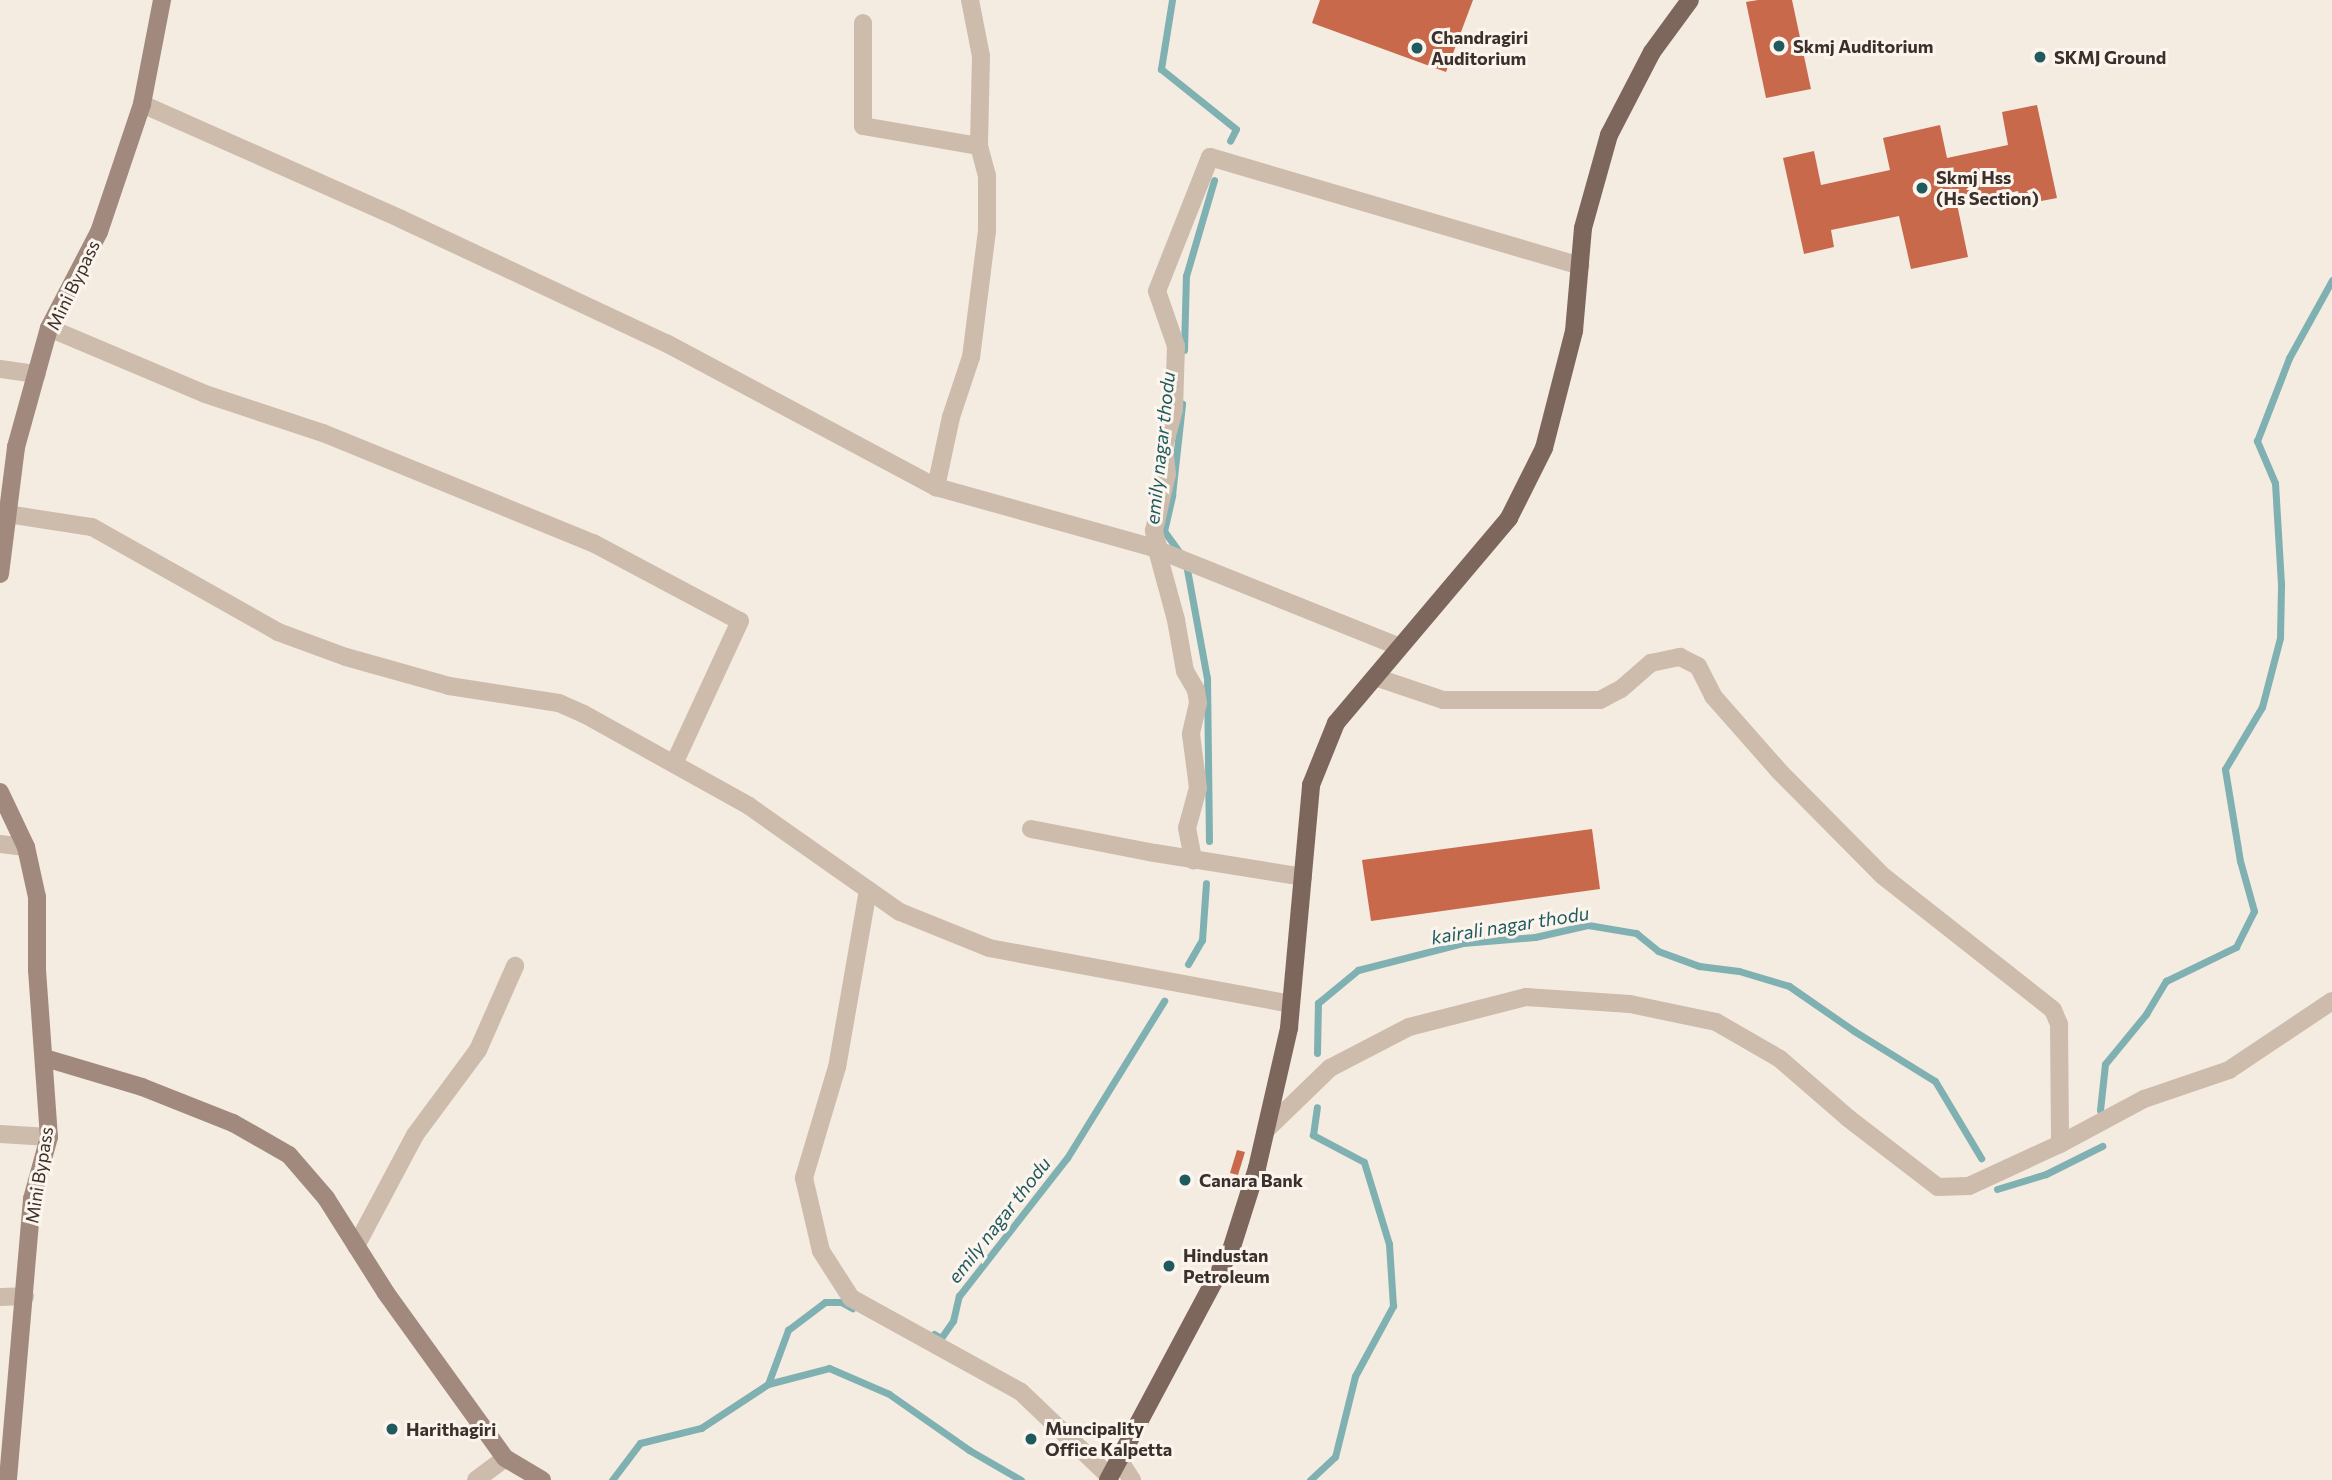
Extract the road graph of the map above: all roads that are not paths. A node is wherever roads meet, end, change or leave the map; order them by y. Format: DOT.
graph roads {
  1 [pos="162,0"];
  2 [pos="970,0"];
  3 [pos="1690,0"];
  4 [pos="863,23"];
  5 [pos="142,104"];
  6 [pos="979,146"];
  7 [pos="1580,266"];
  8 [pos="50,328"];
  9 [pos="0,369"];
  10 [pos="37,374"];
  11 [pos="936,487"];
  12 [pos="4,513"];
  13 [pos="1158,550"];
  14 [pos="0,574"];
  15 [pos="1401,647"];
  16 [pos="1375,677"];
  17 [pos="674,764"];
  18 [pos="0,792"];
  19 [pos="1031,829"];
  20 [pos="0,845"];
  21 [pos="26,847"];
  22 [pos="1194,860"];
  23 [pos="1303,877"];
  24 [pos="868,890"];
  25 [pos="515,966"];
  26 [pos="2332,1001"];
  27 [pos="1292,1004"];
  28 [pos="45,1058"];
  29 [pos="1267,1129"];
  30 [pos="0,1134"];
  31 [pos="49,1137"];
  32 [pos="2060,1144"];
  33 [pos="356,1246"];
  34 [pos="25,1296"];
  35 [pos="0,1297"];
  36 [pos="505,1458"];
  37 [pos="1119,1460"];
  38 [pos="1109,1478"];
  39 [pos="8,1480"];
  40 [pos="475,1480"];
  41 [pos="542,1480"];
  42 [pos="1132,1480"];
  1 -- 5 [label="main road, Mini Bypass"];
  2 -- 6 [label="street"];
  3 -- 7 [label="main road"];
  4 -- 6 [label="street"];
  5 -- 8 [label="main road, Mini Bypass"];
  5 -- 11 [label="street"];
  6 -- 11 [label="street"];
  7 -- 13 [label="street"];
  7 -- 15 [label="main road"];
  8 -- 10 [label="main road, Mini Bypass"];
  8 -- 17 [label="street"];
  9 -- 10 [label="street"];
  10 -- 12 [label="main road, Mini Bypass"];
  11 -- 13 [label="street"];
  12 -- 14 [label="main road, Mini Bypass"];
  12 -- 17 [label="street"];
  13 -- 15 [label="street"];
  13 -- 22 [label="street"];
  15 -- 16 [label="main road"];
  16 -- 23 [label="main road"];
  16 -- 32 [label="street"];
  17 -- 24 [label="street"];
  18 -- 21 [label="main road, Mini Bypass"];
  19 -- 22 [label="street"];
  20 -- 21 [label="street"];
  21 -- 28 [label="main road, Mini Bypass"];
  22 -- 23 [label="street"];
  23 -- 27 [label="main road"];
  24 -- 27 [label="street"];
  24 -- 38 [label="street"];
  25 -- 33 [label="street"];
  26 -- 32 [label="street"];
  27 -- 29 [label="main road"];
  28 -- 31 [label="main road, Mini Bypass"];
  28 -- 33 [label="main road"];
  29 -- 32 [label="street"];
  29 -- 37 [label="main road"];
  30 -- 31 [label="street"];
  31 -- 34 [label="main road, Mini Bypass"];
  33 -- 36 [label="main road"];
  34 -- 35 [label="street"];
  34 -- 39 [label="main road, Mini Bypass"];
  36 -- 40 [label="street"];
  36 -- 41 [label="main road"];
  37 -- 38 [label="main road"];
  37 -- 42 [label="street"];
}
